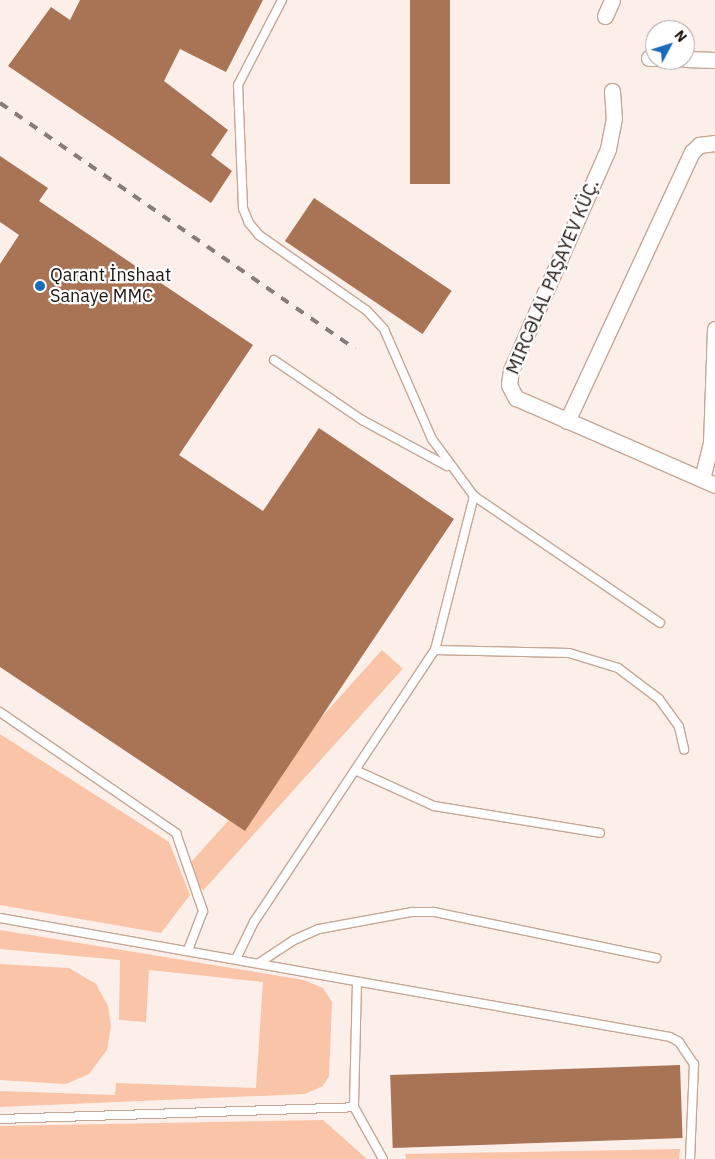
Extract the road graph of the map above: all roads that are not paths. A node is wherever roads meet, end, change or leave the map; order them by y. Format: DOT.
graph roads {
  1 [pos="282,0"];
  2 [pos="612,0"];
  3 [pos="605,16"];
  4 [pos="695,59"];
  5 [pos="715,60"];
  6 [pos="612,91"];
  7 [pos="715,143"];
  8 [pos="715,329"];
  9 [pos="274,360"];
  10 [pos="567,421"];
  11 [pos="449,467"];
  12 [pos="708,482"];
  13 [pos="474,496"];
  14 [pos="660,623"];
  15 [pos="435,650"];
  16 [pos="0,712"];
  17 [pos="684,749"];
  18 [pos="355,770"];
  19 [pos="600,833"];
  20 [pos="0,918"];
  21 [pos="188,950"];
  22 [pos="656,958"];
  23 [pos="236,959"];
  24 [pos="259,963"];
  25 [pos="357,982"];
  26 [pos="354,1107"];
  27 [pos="0,1119"];
  28 [pos="383,1159"];
  29 [pos="690,1159"];
  1 -- 11 [label="lane"];
  2 -- 3 [label="street"];
  4 -- 5 [label="street"];
  6 -- 10 [label="street, MIRCƏLAL PAŞAYEV KÜÇ."];
  7 -- 10 [label="street"];
  8 -- 12 [label="street"];
  9 -- 11 [label="lane"];
  10 -- 12 [label="street, MIRCƏLAL PAŞAYEV KÜÇ."];
  11 -- 13 [label="lane"];
  13 -- 14 [label="lane"];
  13 -- 15 [label="lane"];
  15 -- 17 [label="lane"];
  15 -- 18 [label="lane"];
  16 -- 21 [label="lane"];
  18 -- 19 [label="lane"];
  18 -- 23 [label="lane"];
  20 -- 21 [label="lane"];
  21 -- 23 [label="lane"];
  22 -- 24 [label="lane"];
  23 -- 24 [label="lane"];
  24 -- 25 [label="lane"];
  25 -- 26 [label="lane"];
  25 -- 29 [label="lane"];
  26 -- 27 [label="lane"];
  26 -- 28 [label="lane"];
}
